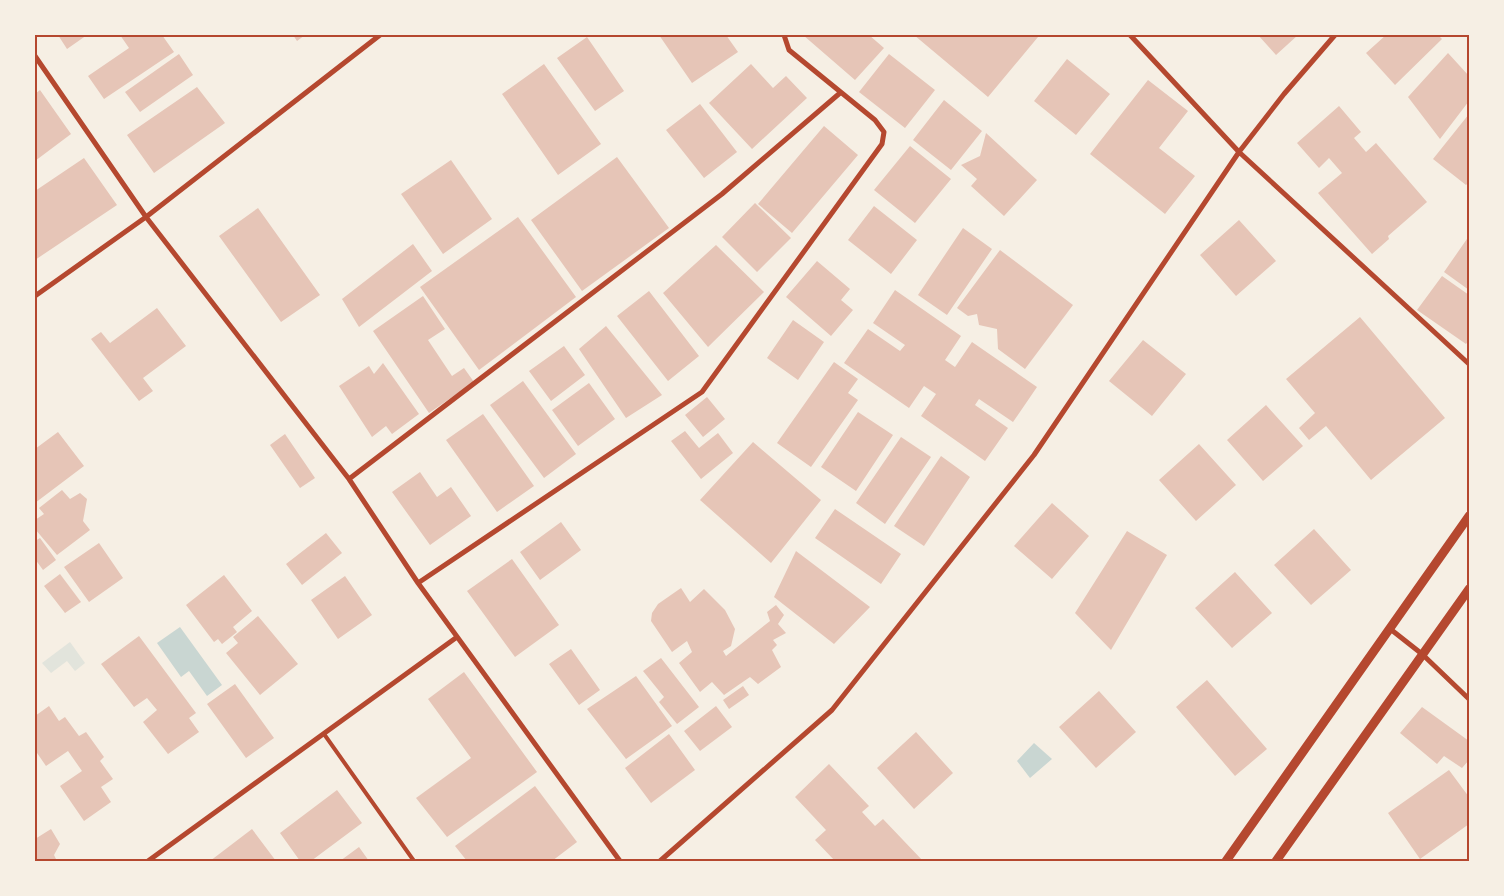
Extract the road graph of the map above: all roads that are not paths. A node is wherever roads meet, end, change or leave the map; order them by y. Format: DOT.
graph roads {
  1 [pos="380,35"];
  2 [pos="784,35"];
  3 [pos="1130,35"];
  4 [pos="1336,35"];
  5 [pos="35,56"];
  6 [pos="840,93"];
  7 [pos="1239,152"];
  8 [pos="146,218"];
  9 [pos="35,296"];
  10 [pos="1469,364"];
  11 [pos="349,479"];
  12 [pos="1469,516"];
  13 [pos="418,583"];
  14 [pos="1469,589"];
  15 [pos="1388,628"];
  16 [pos="457,637"];
  17 [pos="1422,654"];
  18 [pos="1469,699"];
  19 [pos="324,734"];
  20 [pos="148,861"];
  21 [pos="414,861"];
  22 [pos="620,861"];
  23 [pos="660,861"];
  24 [pos="1226,861"];
  25 [pos="1276,861"];
  1 -- 8 [label="street"];
  2 -- 6 [label="street"];
  3 -- 7 [label="street"];
  4 -- 7 [label="street"];
  5 -- 8 [label="street"];
  6 -- 11 [label="street"];
  6 -- 13 [label="street"];
  7 -- 10 [label="street"];
  7 -- 23 [label="street"];
  8 -- 9 [label="street"];
  8 -- 11 [label="street"];
  11 -- 13 [label="street"];
  12 -- 15 [label="street"];
  13 -- 16 [label="street"];
  14 -- 17 [label="street"];
  15 -- 17 [label="street"];
  15 -- 24 [label="street"];
  16 -- 19 [label="street"];
  16 -- 22 [label="street"];
  17 -- 18 [label="street"];
  17 -- 25 [label="street"];
  19 -- 20 [label="street"];
  19 -- 21 [label="lane"];
}
